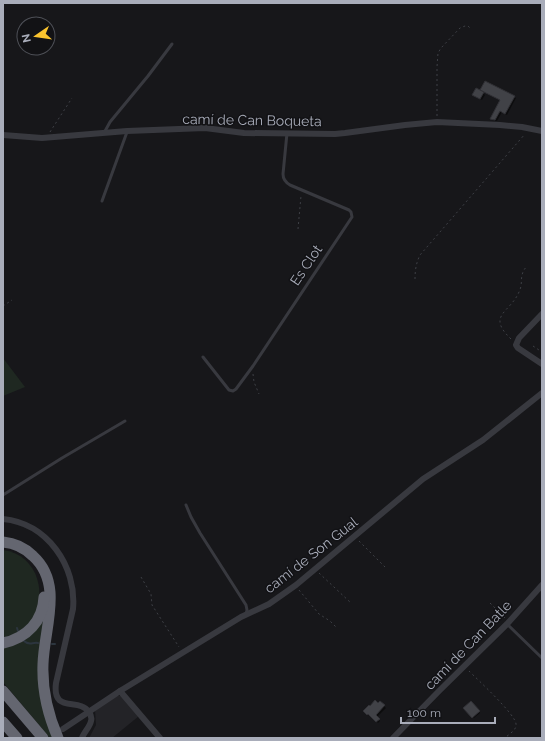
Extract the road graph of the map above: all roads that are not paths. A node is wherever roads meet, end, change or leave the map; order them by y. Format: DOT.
graph roads {
  1 [pos="172,44"];
  2 [pos="127,131"];
  3 [pos="542,131"];
  4 [pos="104,132"];
  5 [pos="287,133"];
  6 [pos="3,135"];
  7 [pos="102,201"];
  8 [pos="542,314"];
  9 [pos="203,357"];
  10 [pos="542,364"];
  11 [pos="542,393"];
  12 [pos="125,420"];
  13 [pos="3,495"];
  14 [pos="186,505"];
  15 [pos="3,519"];
  16 [pos="3,542"];
  17 [pos="3,547"];
  18 [pos="542,585"];
  19 [pos="245,615"];
  20 [pos="508,623"];
  21 [pos="3,643"];
  22 [pos="542,658"];
  23 [pos="3,691"];
  24 [pos="120,691"];
  25 [pos="89,712"];
  26 [pos="3,722"];
  27 [pos="3,731"];
  28 [pos="61,734"];
  29 [pos="9,738"];
  30 [pos="17,738"];
  31 [pos="43,738"];
  32 [pos="82,738"];
  33 [pos="160,738"];
  34 [pos="393,738"];
  1 -- 4 [label="lane"];
  2 -- 4 [label="street, camí de Can Boqueta"];
  2 -- 5 [label="street, camí de Can Boqueta"];
  2 -- 7 [label="lane"];
  3 -- 5 [label="street, camí de Can Boqueta"];
  4 -- 6 [label="street, camí de Can Boqueta"];
  5 -- 9 [label="lane, Es Clot"];
  8 -- 10 [label="street"];
  11 -- 19 [label="street, camí de Son Gual"];
  12 -- 13 [label="lane"];
  14 -- 19 [label="lane"];
  15 -- 25 [label="street"];
  16 -- 28 [label="highway"];
  17 -- 21 [label="highway"];
  18 -- 20 [label="street, camí de Can Batle"];
  19 -- 24 [label="street, camí de Son Gual"];
  20 -- 22 [label="lane"];
  20 -- 34 [label="street, camí de Can Batle"];
  23 -- 31 [label="highway"];
  24 -- 25 [label="street, camí de Son Gual"];
  24 -- 33 [label="street"];
  25 -- 28 [label="street, camí de Son Gual"];
  25 -- 32 [label="street"];
  26 -- 30 [label="highway"];
  27 -- 29 [label="highway"];
}
